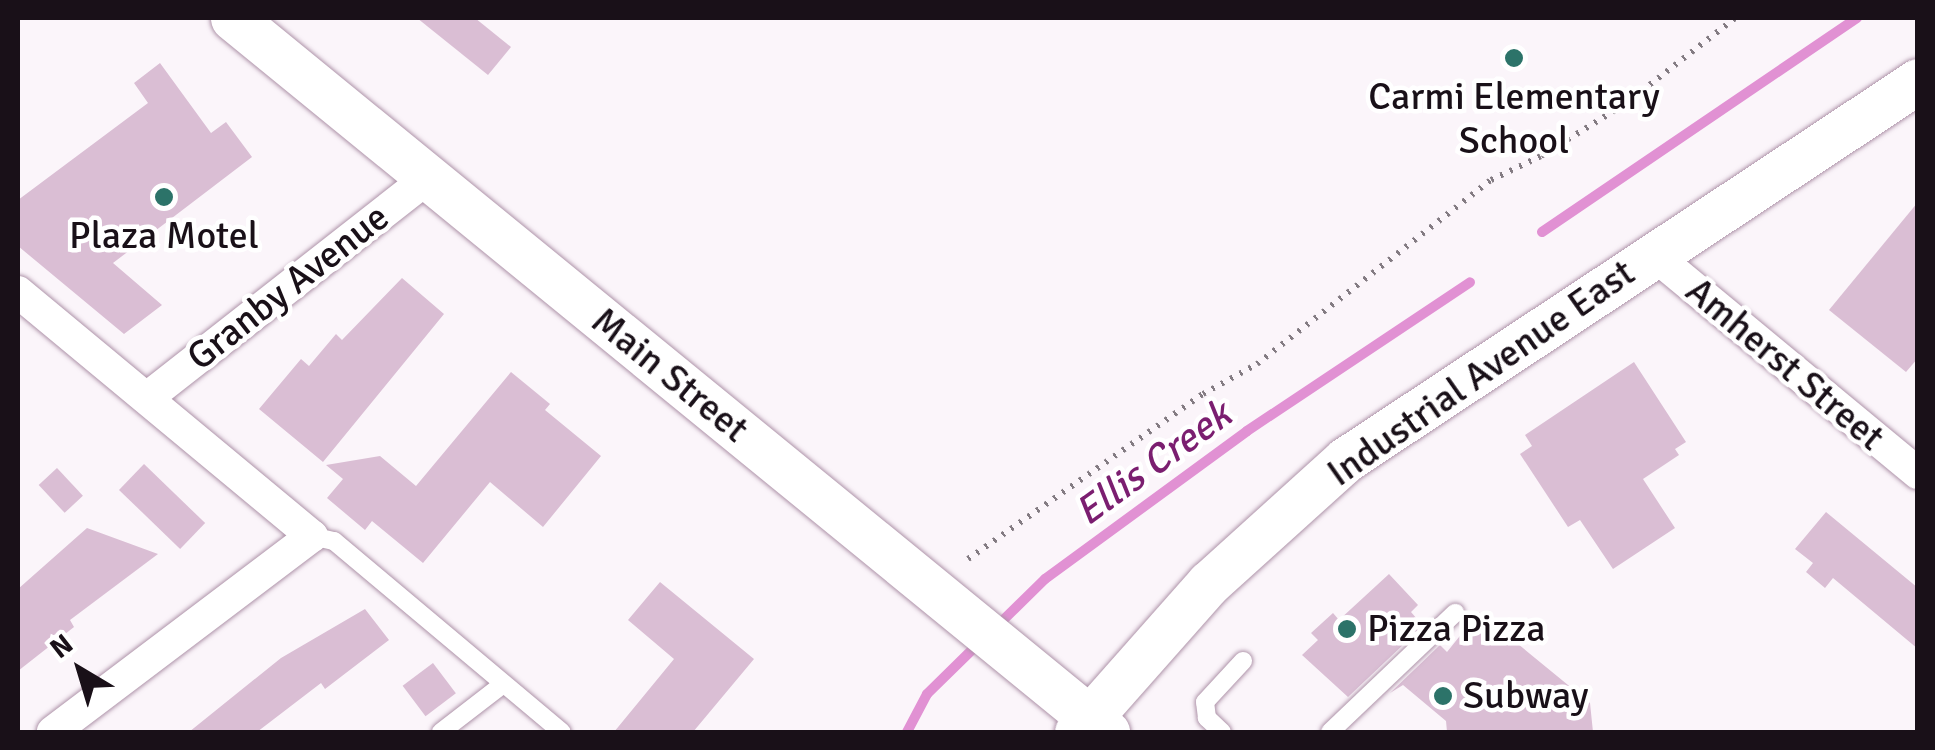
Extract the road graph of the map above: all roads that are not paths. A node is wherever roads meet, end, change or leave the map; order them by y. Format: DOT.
graph roads {
  1 [pos="233,18"];
  2 [pos="1918,81"];
  3 [pos="430,177"];
  4 [pos="1653,254"];
  5 [pos="18,292"];
  6 [pos="148,398"];
  7 [pos="1918,473"];
  8 [pos="312,536"];
  9 [pos="1455,613"];
  10 [pos="1243,661"];
  11 [pos="503,684"];
  12 [pos="1091,728"];
  13 [pos="54,732"];
  14 [pos="441,732"];
  15 [pos="562,732"];
  16 [pos="1222,732"];
  17 [pos="1330,732"];
  1 -- 3 [label="main road, Main Street"];
  2 -- 4 [label="main road, Industrial Avenue East"];
  3 -- 6 [label="street, Granby Avenue"];
  3 -- 12 [label="main road, Main Street"];
  4 -- 7 [label="street, Amherst Street"];
  4 -- 12 [label="main road, Industrial Avenue East"];
  5 -- 6 [label="street"];
  6 -- 8 [label="street"];
  8 -- 11 [label="lane"];
  8 -- 13 [label="street"];
  9 -- 17 [label="lane"];
  10 -- 16 [label="lane"];
  11 -- 14 [label="lane"];
  11 -- 15 [label="lane"];
}
